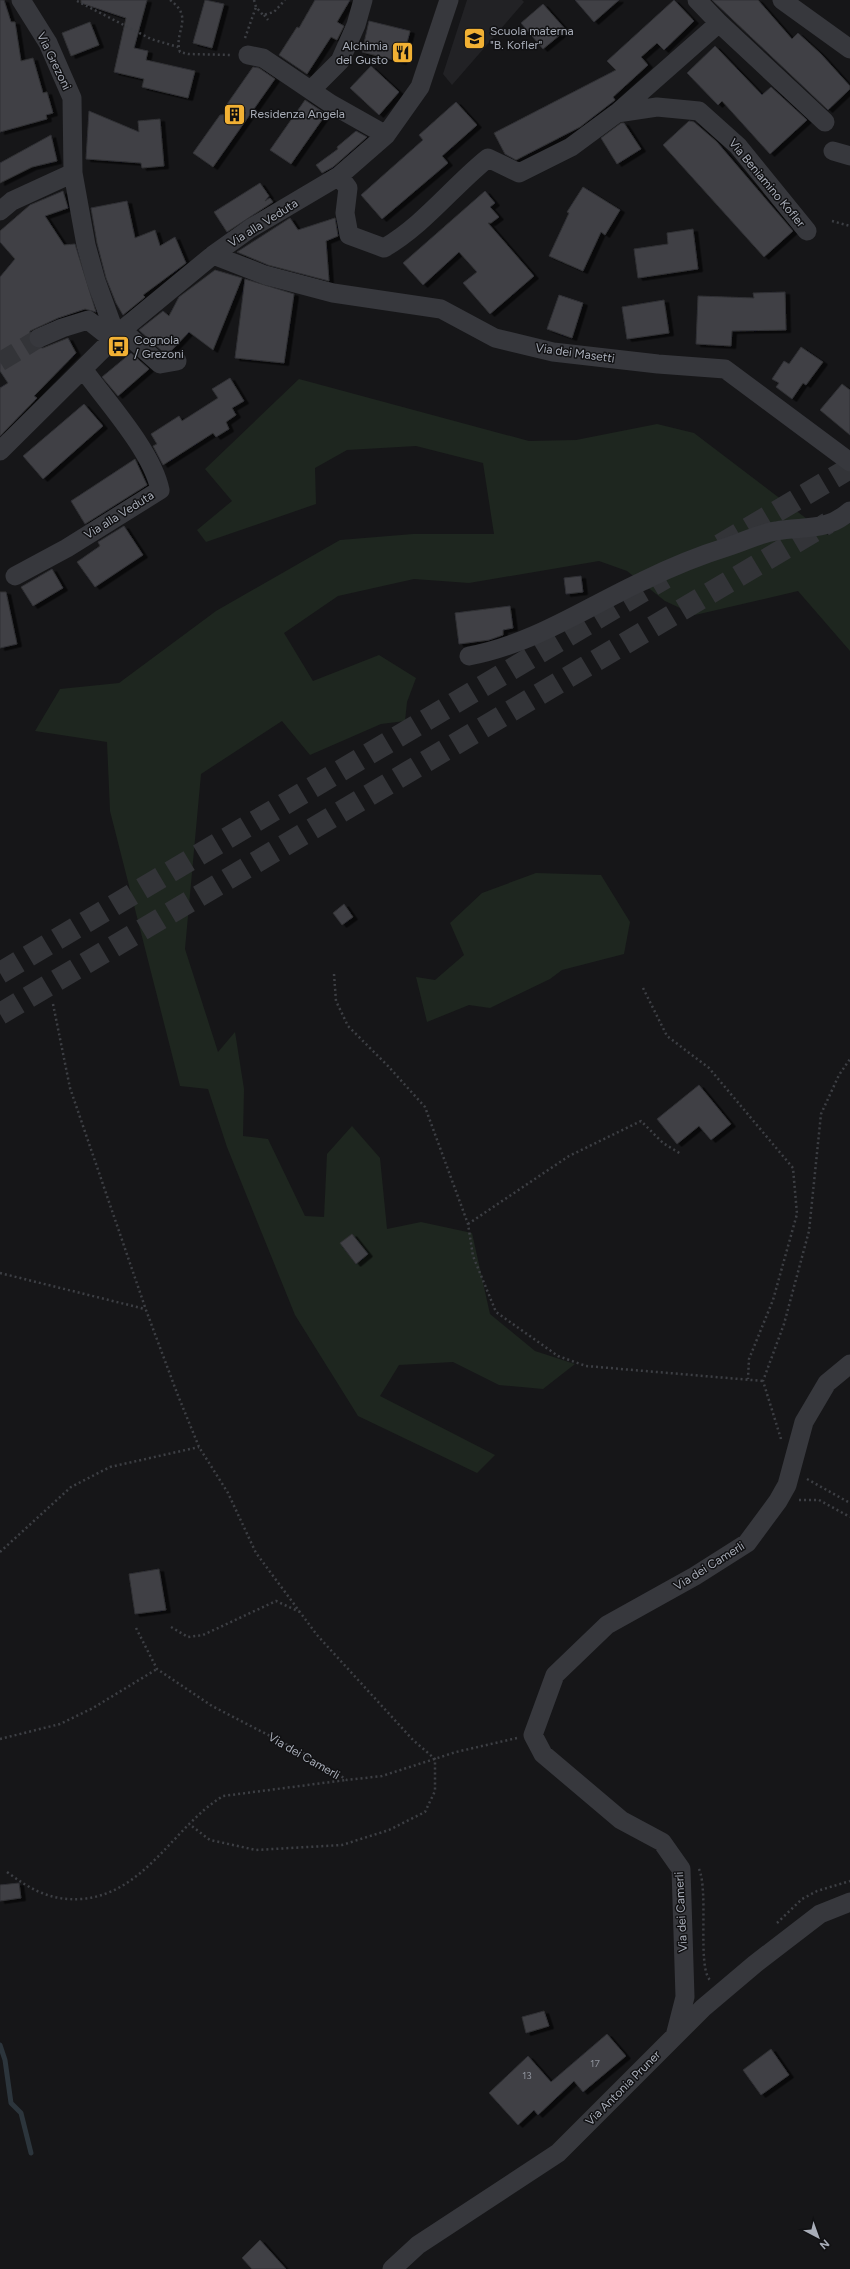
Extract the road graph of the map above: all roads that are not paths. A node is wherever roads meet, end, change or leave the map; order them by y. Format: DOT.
graph roads {
  1 [pos="21,0"];
  2 [pos="363,0"];
  3 [pos="449,0"];
  4 [pos="697,0"];
  5 [pos="782,0"];
  6 [pos="719,23"];
  7 [pos="850,49"];
  8 [pos="248,55"];
  9 [pos="311,90"];
  10 [pos="617,113"];
  11 [pos="825,122"];
  12 [pos="386,135"];
  13 [pos="73,173"];
  14 [pos="339,176"];
  15 [pos="0,210"];
  16 [pos="807,230"];
  17 [pos="213,255"];
  18 [pos="119,333"];
  19 [pos="39,338"];
  20 [pos="177,361"];
  21 [pos="83,369"];
  22 [pos="0,451"];
  23 [pos="850,462"];
  24 [pos="850,511"];
  25 [pos="15,576"];
  26 [pos="469,656"];
  27 [pos="850,1364"];
  28 [pos="850,1902"];
  29 [pos="675,2036"];
  30 [pos="392,2269"];
  1 -- 13 [label="street, Via Grezoni"];
  2 -- 9 [label="street"];
  3 -- 12 [label="street, Via alla Veduta"];
  4 -- 6 [label="street"];
  5 -- 7 [label="street"];
  6 -- 10 [label="street, Via Beniamino Kofler"];
  6 -- 11 [label="street"];
  8 -- 9 [label="street"];
  9 -- 12 [label="street"];
  10 -- 14 [label="street, Via Beniamino Kofler"];
  10 -- 16 [label="street, Via Beniamino Kofler"];
  12 -- 14 [label="street, Via alla Veduta"];
  13 -- 15 [label="street"];
  13 -- 18 [label="street, Via Grezoni"];
  14 -- 17 [label="street, Via alla Veduta"];
  17 -- 18 [label="street, Via alla Veduta"];
  17 -- 23 [label="street, Via dei Masetti"];
  18 -- 19 [label="street"];
  18 -- 20 [label="street"];
  18 -- 21 [label="street, Via alla Veduta"];
  21 -- 22 [label="street, Via alla Veduta"];
  21 -- 25 [label="street, Via alla Veduta"];
  24 -- 26 [label="street"];
  27 -- 29 [label="street, Via dei Camerli"];
  28 -- 29 [label="street, Via Antonia Pruner"];
  29 -- 30 [label="street, Via Antonia Pruner"];
}
